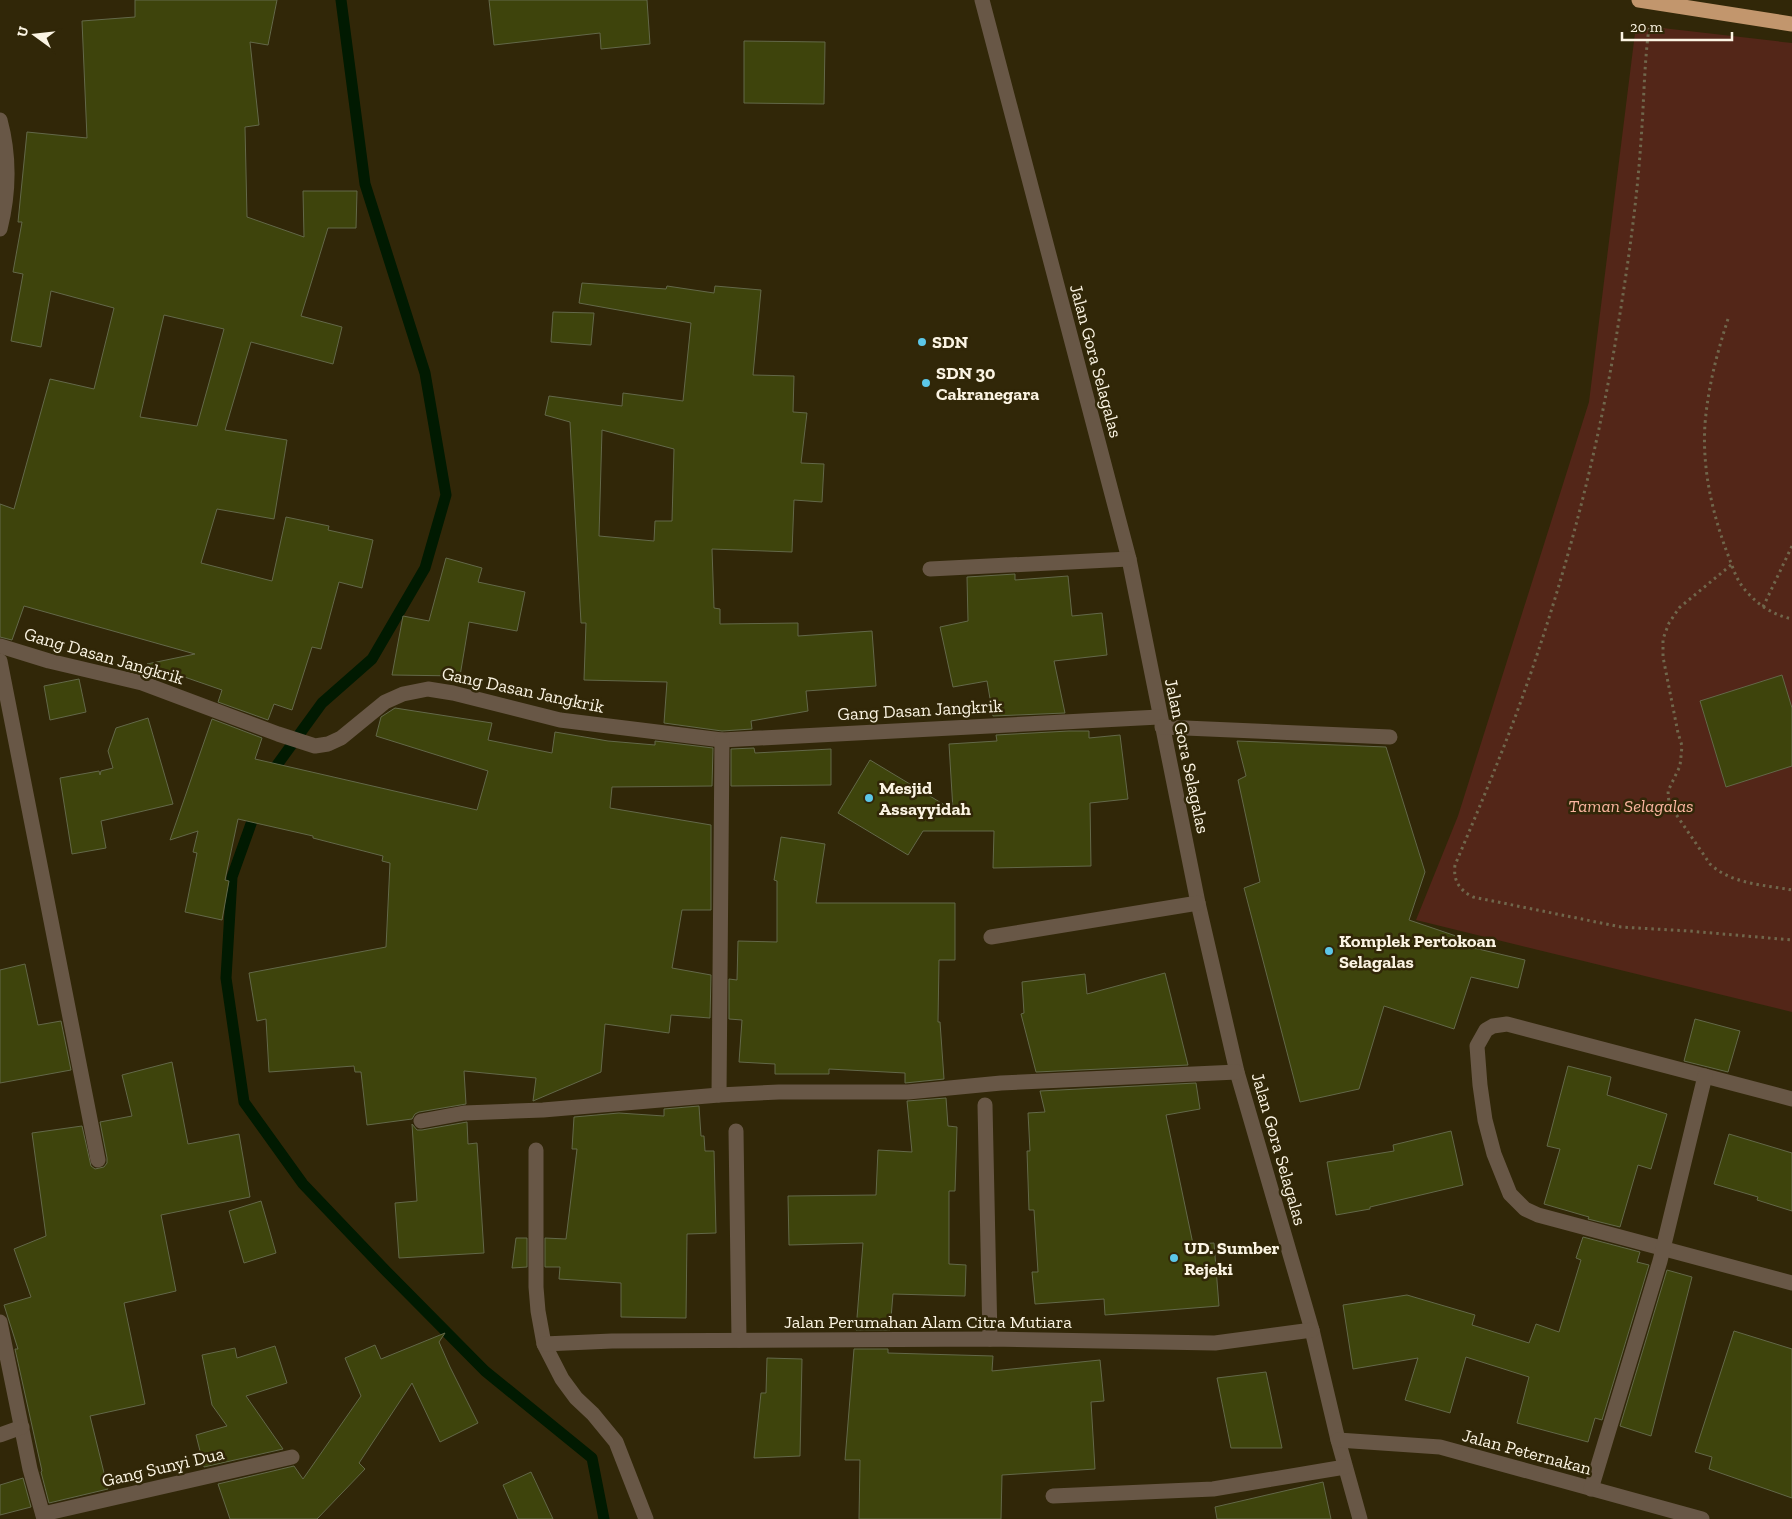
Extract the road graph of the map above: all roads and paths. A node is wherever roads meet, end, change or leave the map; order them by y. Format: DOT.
graph roads {
  1 [pos="982,0"];
  2 [pos="1646,1"];
  3 [pos="1792,24"];
  4 [pos="0,120"];
  5 [pos="0,230"];
  6 [pos="1728,319"];
  7 [pos="1792,546"];
  8 [pos="1129,559"];
  9 [pos="1732,565"];
  10 [pos="930,569"];
  11 [pos="1763,607"];
  12 [pos="1792,619"];
  13 [pos="0,646"];
  14 [pos="0,662"];
  15 [pos="1160,722"];
  16 [pos="1390,737"];
  17 [pos="722,740"];
  18 [pos="1792,890"];
  19 [pos="1198,904"];
  20 [pos="990,937"];
  21 [pos="1792,940"];
  22 [pos="1237,1072"];
  23 [pos="1705,1076"];
  24 [pos="719,1095"];
  25 [pos="1792,1099"];
  26 [pos="985,1105"];
  27 [pos="421,1121"];
  28 [pos="736,1131"];
  29 [pos="536,1150"];
  30 [pos="98,1160"];
  31 [pos="1662,1248"];
  32 [pos="1792,1283"];
  33 [pos="0,1322"];
  34 [pos="1312,1330"];
  35 [pos="990,1339"];
  36 [pos="739,1340"];
  37 [pos="544,1344"];
  38 [pos="22,1427"];
  39 [pos="0,1435"];
  40 [pos="1338,1440"];
  41 [pos="292,1457"];
  42 [pos="1345,1467"];
  43 [pos="1592,1489"];
  44 [pos="1053,1496"];
  45 [pos="43,1516"];
  46 [pos="646,1519"];
  47 [pos="1360,1519"];
  48 [pos="1702,1519"];
  1 -- 8 [label="street, Jalan Gora Selagalas"];
  2 -- 3 [label="highway"];
  2 -- 21 [label="path"];
  4 -- 5 [label="street"];
  6 -- 9 [label="path"];
  7 -- 11 [label="path"];
  8 -- 10 [label="street"];
  8 -- 15 [label="street, Jalan Gora Selagalas"];
  9 -- 11 [label="path"];
  9 -- 18 [label="path"];
  11 -- 12 [label="path"];
  13 -- 17 [label="street, Gang Dasan Jangkrik"];
  14 -- 30 [label="street"];
  15 -- 16 [label="street, Gang Dasan Jangkrik"];
  15 -- 17 [label="street, Gang Dasan Jangkrik"];
  15 -- 19 [label="street, Jalan Gora Selagalas"];
  17 -- 24 [label="street"];
  19 -- 20 [label="street"];
  19 -- 22 [label="street, Jalan Gora Selagalas"];
  22 -- 24 [label="street"];
  22 -- 34 [label="street, Jalan Gora Selagalas"];
  23 -- 25 [label="street"];
  23 -- 31 [label="street"];
  23 -- 31 [label="street"];
  24 -- 27 [label="street"];
  26 -- 35 [label="street"];
  28 -- 36 [label="street"];
  29 -- 37 [label="street"];
  31 -- 32 [label="street"];
  31 -- 43 [label="street"];
  33 -- 38 [label="street"];
  34 -- 35 [label="street, Jalan Perumahan Alam Citra Mutiara"];
  34 -- 40 [label="street, Jalan Gora Selagalas"];
  35 -- 36 [label="street, Jalan Perumahan Alam Citra Mutiara"];
  36 -- 37 [label="street, Jalan Perumahan Alam Citra Mutiara"];
  37 -- 46 [label="street"];
  38 -- 39 [label="street"];
  38 -- 45 [label="street"];
  40 -- 42 [label="street, Jalan Gora Selagalas"];
  40 -- 43 [label="street, Jalan Peternakan"];
  41 -- 45 [label="street, Gang Sunyi Dua"];
  42 -- 44 [label="street"];
  42 -- 47 [label="street, Jalan Gora Selagalas"];
  43 -- 48 [label="street, Jalan Peternakan"];
}
